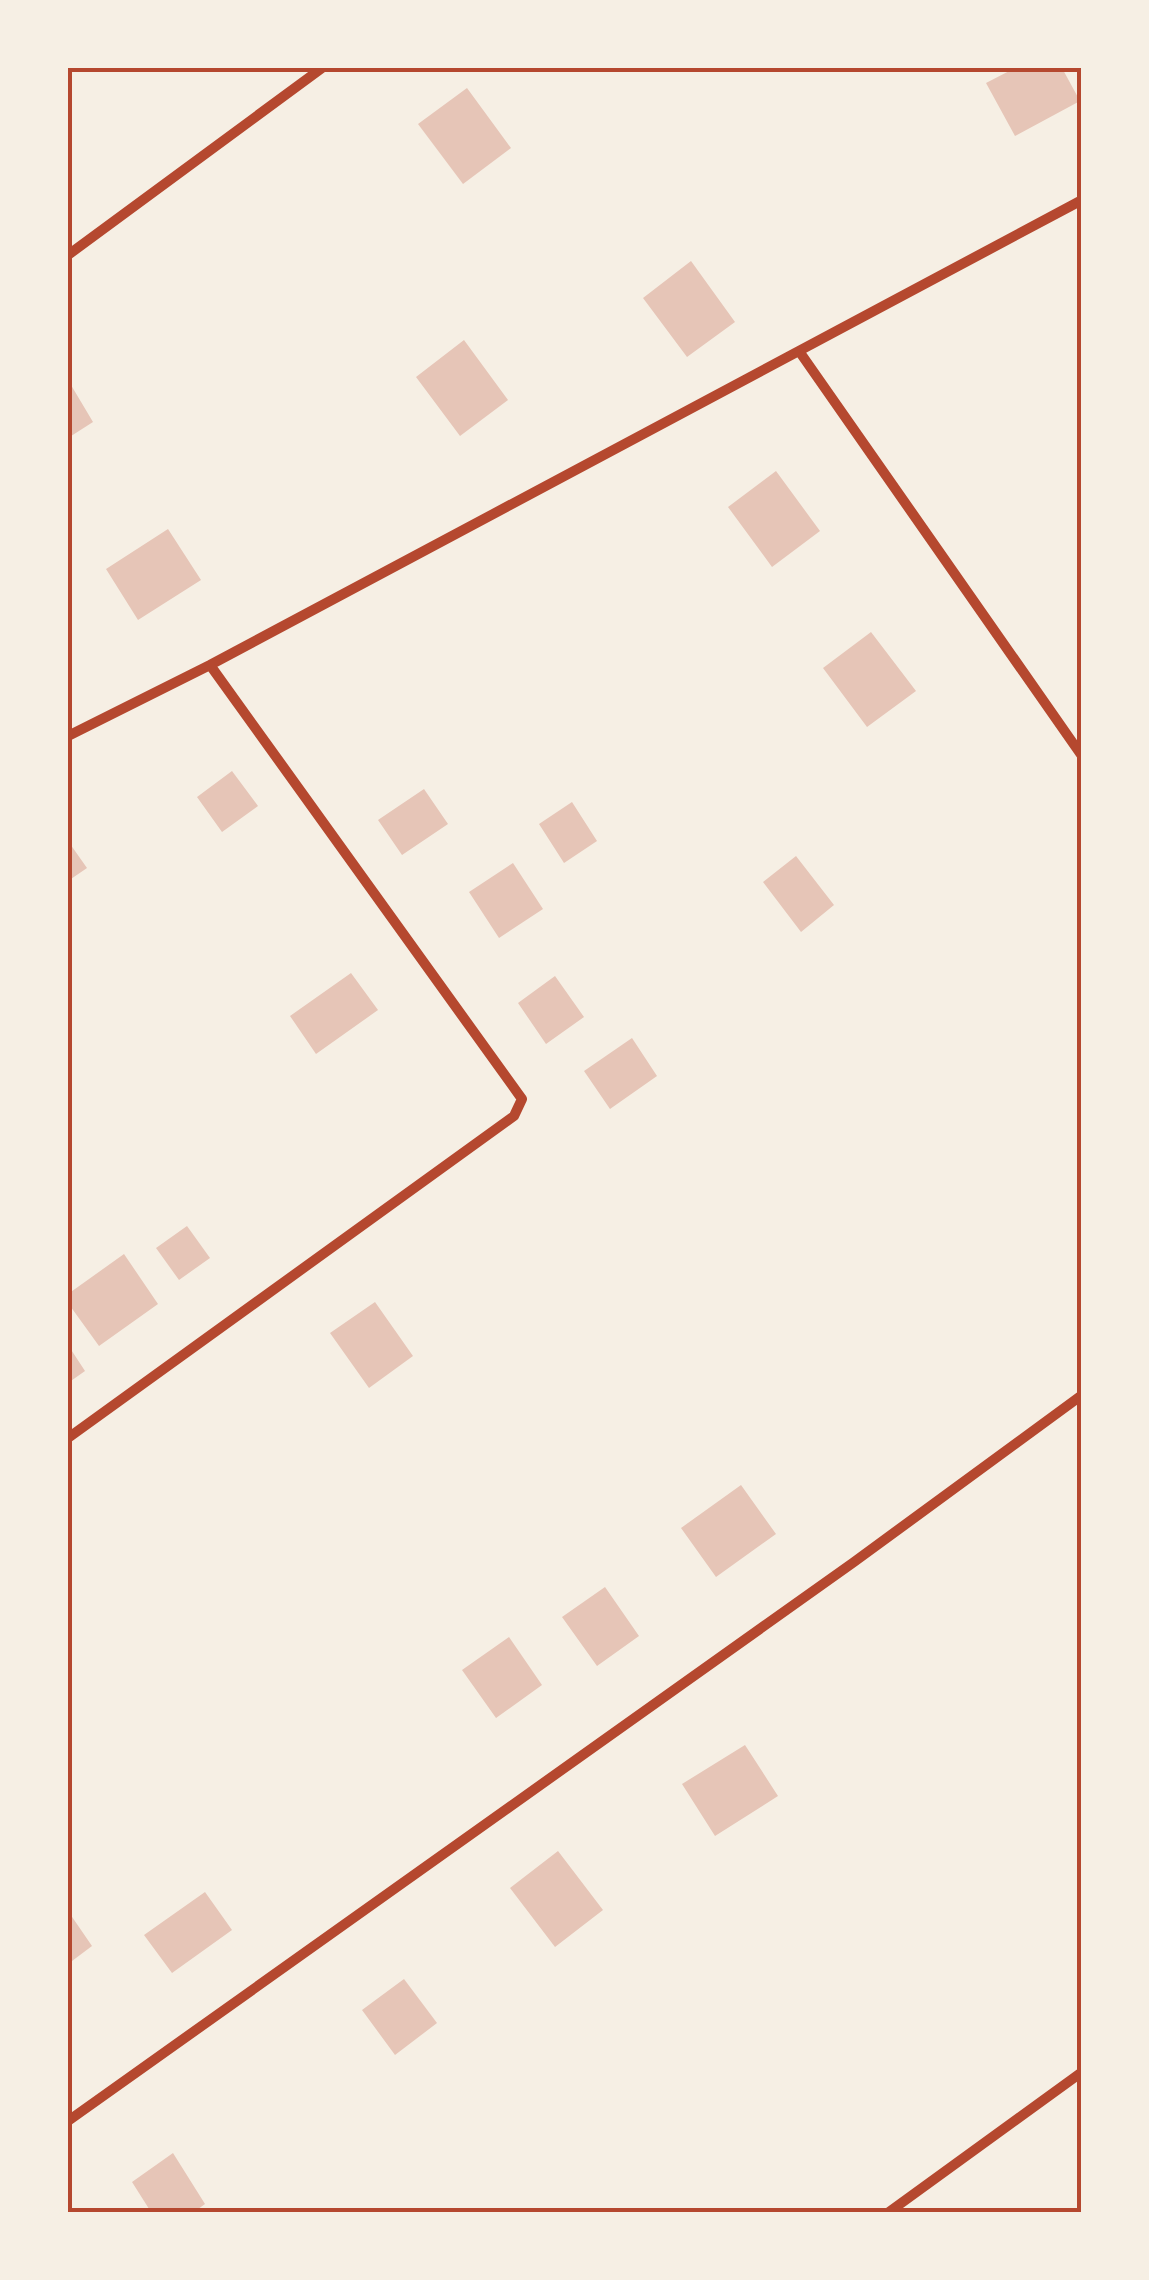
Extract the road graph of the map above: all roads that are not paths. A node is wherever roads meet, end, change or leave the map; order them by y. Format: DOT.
graph roads {
  1 [pos="322,68"];
  2 [pos="1082,200"];
  3 [pos="68,254"];
  4 [pos="800,351"];
  5 [pos="210,664"];
  6 [pos="68,736"];
  7 [pos="1082,756"];
  8 [pos="1082,1396"];
  9 [pos="68,1438"];
  10 [pos="1082,2072"];
  11 [pos="68,2121"];
  12 [pos="889,2212"];
  1 -- 3 [label="street"];
  2 -- 4 [label="street"];
  4 -- 5 [label="street"];
  4 -- 7 [label="street"];
  5 -- 6 [label="street"];
  5 -- 9 [label="street"];
  8 -- 11 [label="street"];
  10 -- 12 [label="street"];
}
